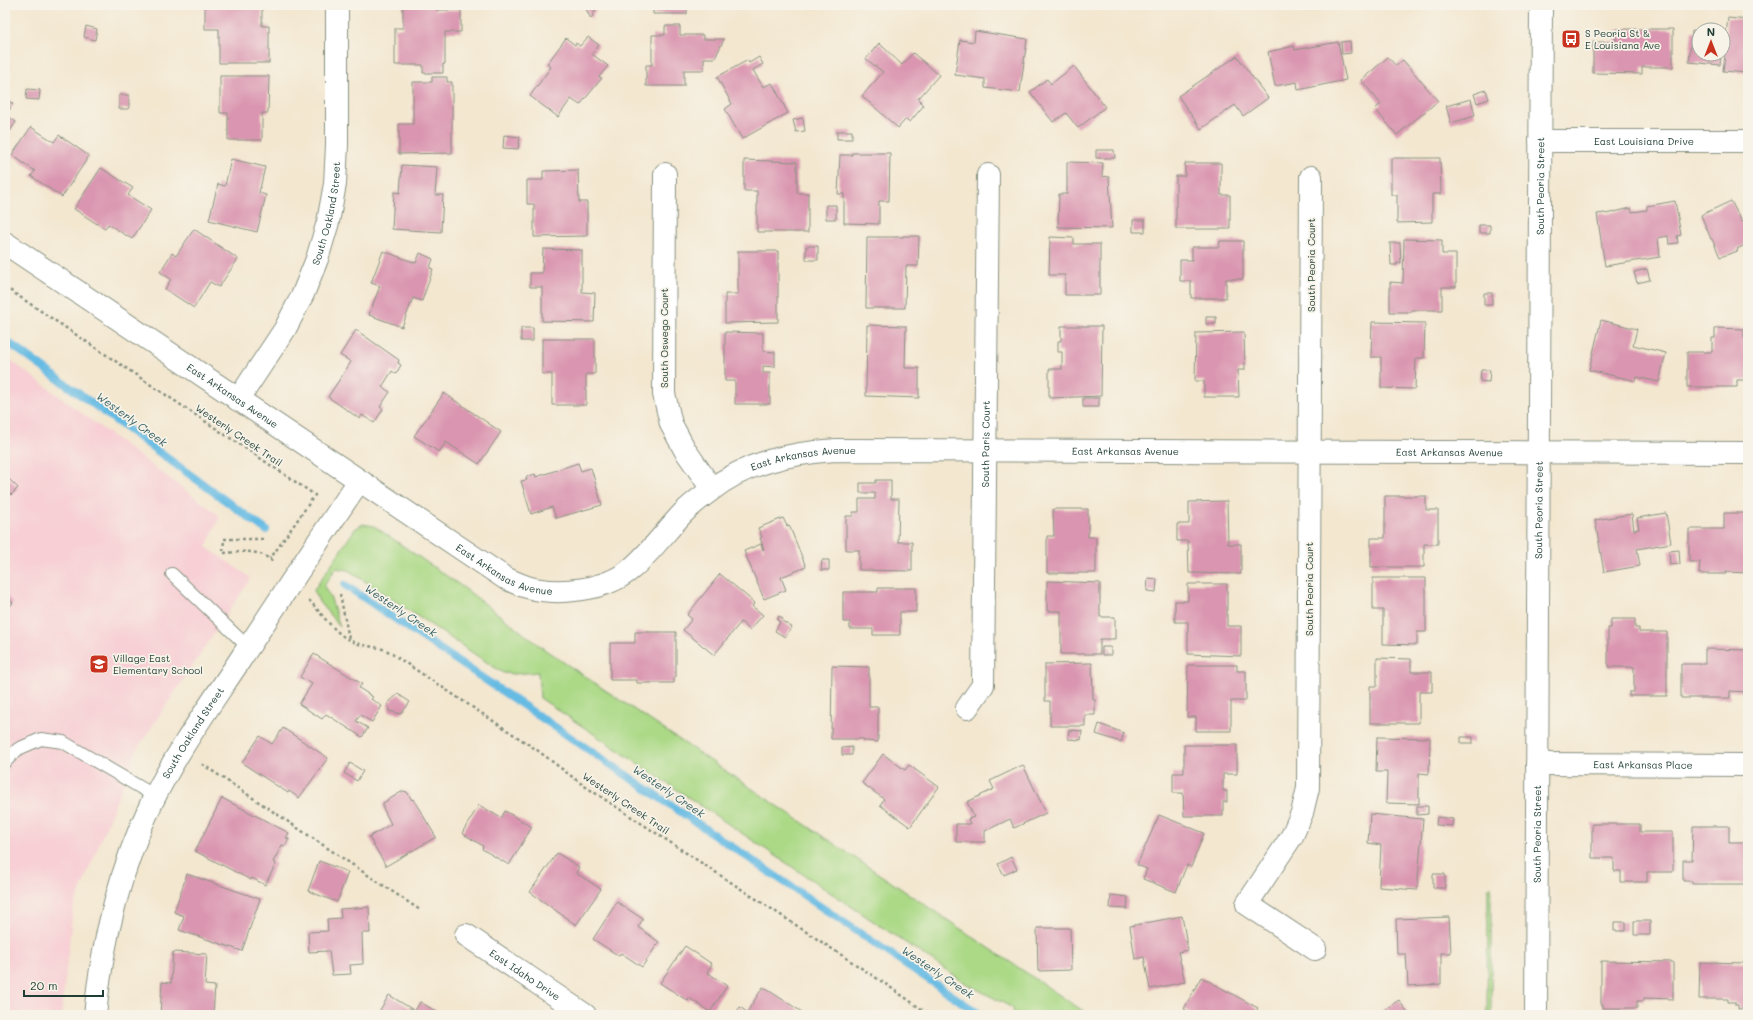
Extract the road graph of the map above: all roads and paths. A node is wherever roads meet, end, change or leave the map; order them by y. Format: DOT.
graph roads {
  1 [pos="337,5"];
  2 [pos="1541,5"];
  3 [pos="1540,141"];
  4 [pos="1748,141"];
  5 [pos="665,174"];
  6 [pos="988,175"];
  7 [pos="1311,177"];
  8 [pos="5,243"];
  9 [pos="5,286"];
  10 [pos="238,400"];
  11 [pos="986,451"];
  12 [pos="1538,452"];
  13 [pos="1310,453"];
  14 [pos="1748,453"];
  15 [pos="359,481"];
  16 [pos="712,489"];
  17 [pos="263,539"];
  18 [pos="172,574"];
  19 [pos="340,594"];
  20 [pos="248,647"];
  21 [pos="967,708"];
  22 [pos="198,761"];
  23 [pos="5,762"];
  24 [pos="1537,764"];
  25 [pos="1748,765"];
  26 [pos="155,796"];
  27 [pos="420,910"];
  28 [pos="466,935"];
  29 [pos="1315,949"];
  30 [pos="95,1015"];
  31 [pos="584,1015"];
  32 [pos="930,1015"];
  33 [pos="1536,1015"];
  1 -- 10 [label="street, South Oakland Street"];
  2 -- 3 [label="street, South Peoria Street"];
  3 -- 4 [label="street, East Louisiana Drive"];
  3 -- 12 [label="street, South Peoria Street"];
  5 -- 16 [label="street, South Oswego Court"];
  6 -- 11 [label="street, South Paris Court"];
  7 -- 13 [label="street, South Peoria Court"];
  8 -- 10 [label="street, East Arkansas Avenue"];
  9 -- 17 [label="path, Westerly Creek Trail"];
  10 -- 15 [label="street, East Arkansas Avenue"];
  11 -- 13 [label="street, East Arkansas Avenue"];
  11 -- 16 [label="street, East Arkansas Avenue"];
  11 -- 21 [label="street, South Paris Court"];
  12 -- 13 [label="street, East Arkansas Avenue"];
  12 -- 14 [label="street, East Arkansas Avenue"];
  12 -- 24 [label="street, South Peoria Street"];
  13 -- 29 [label="street, South Peoria Court"];
  15 -- 16 [label="street, East Arkansas Avenue"];
  15 -- 20 [label="street, South Oakland Street"];
  18 -- 20 [label="lane"];
  19 -- 32 [label="path, Westerly Creek Trail"];
  20 -- 26 [label="street, South Oakland Street"];
  22 -- 27 [label="path"];
  23 -- 26 [label="lane"];
  24 -- 25 [label="street, East Arkansas Place"];
  24 -- 33 [label="street, South Peoria Street"];
  26 -- 30 [label="street, South Oakland Street"];
  28 -- 31 [label="street, East Idaho Drive"];
}
